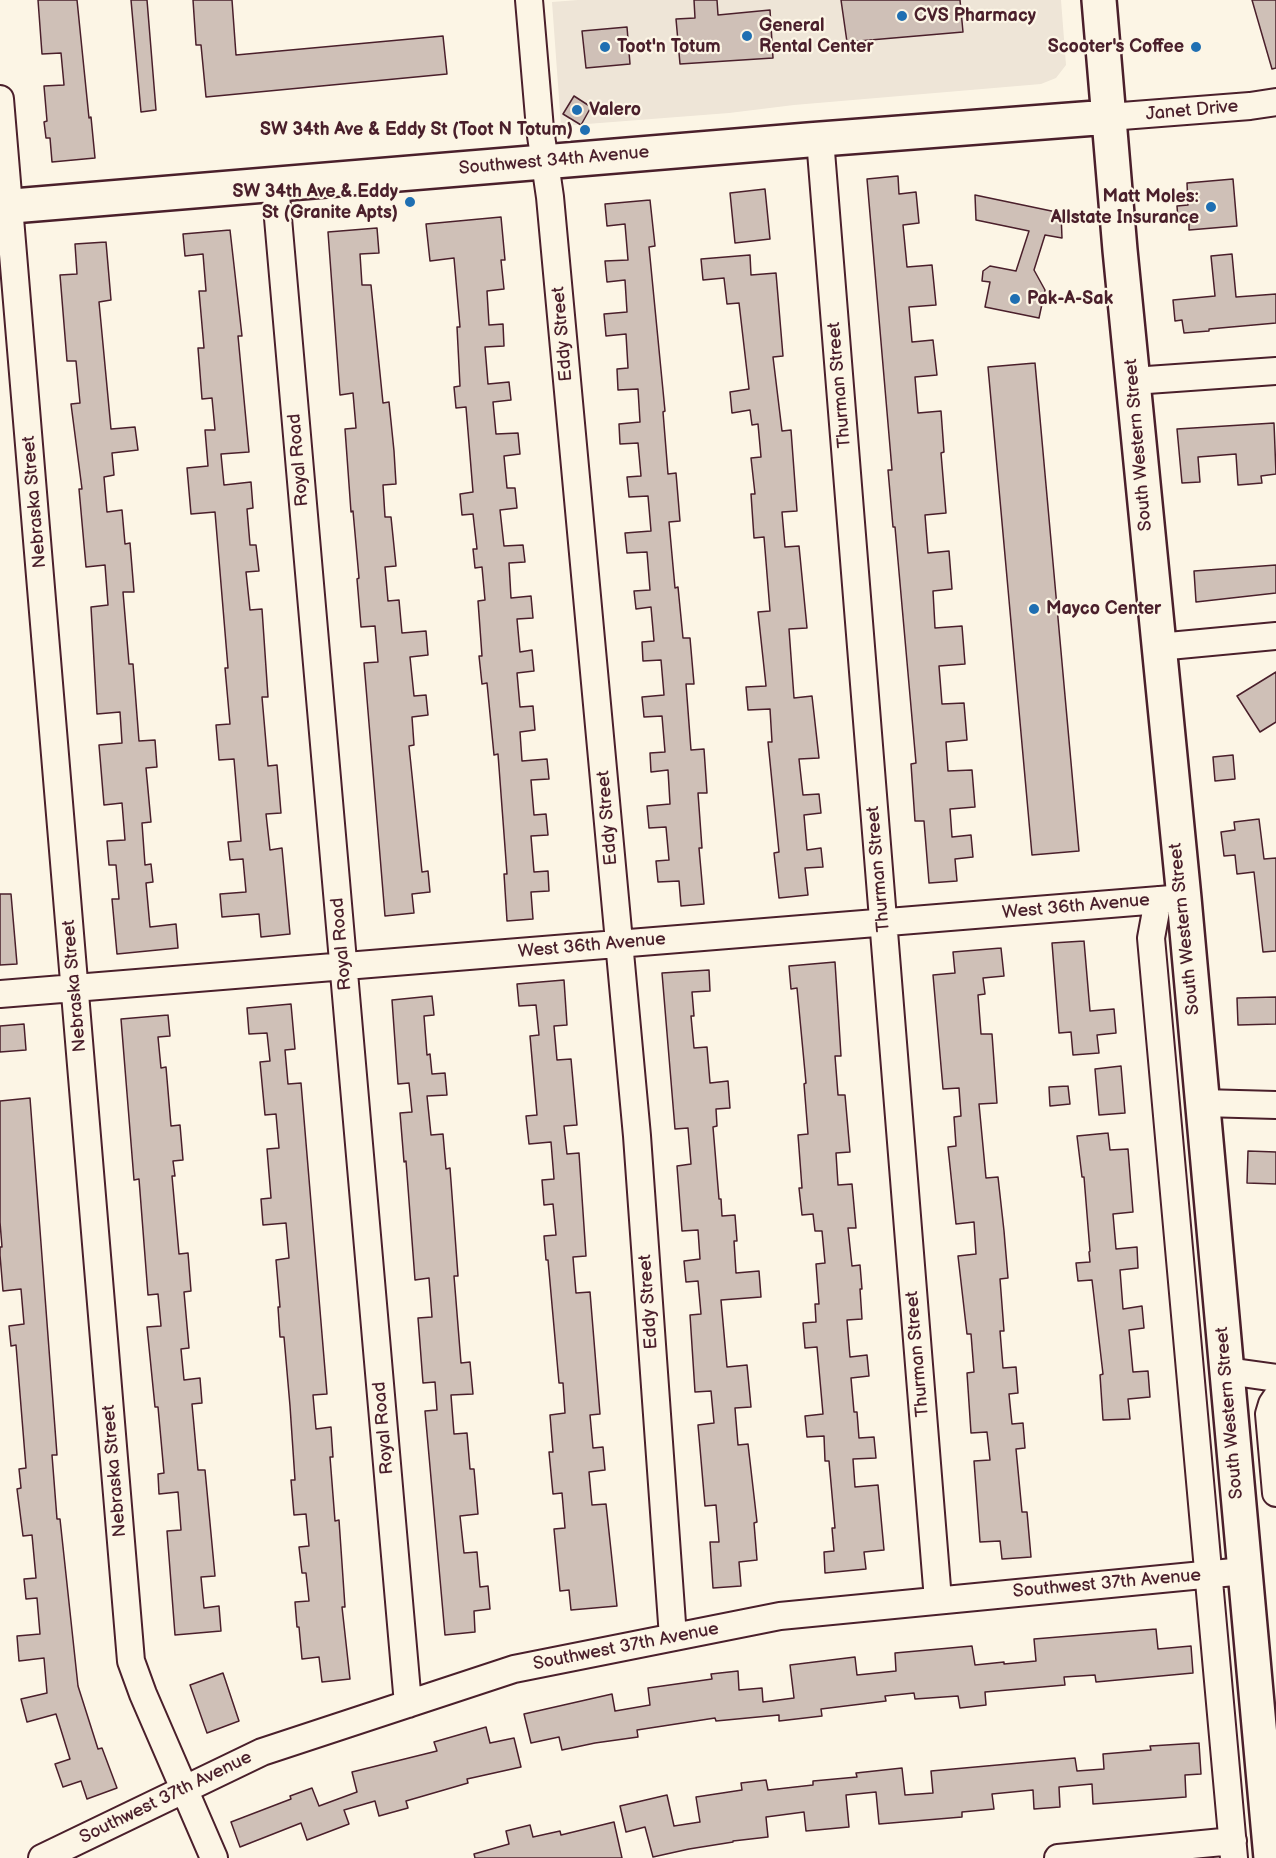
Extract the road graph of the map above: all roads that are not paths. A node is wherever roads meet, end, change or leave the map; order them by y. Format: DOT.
graph roads {
  1 [pos="529,0"];
  2 [pos="1099,0"];
  3 [pos="0,99"];
  4 [pos="1276,102"];
  5 [pos="1108,117"];
  6 [pos="820,139"];
  7 [pos="544,161"];
  8 [pos="275,184"];
  9 [pos="5,206"];
  10 [pos="1276,371"];
  11 [pos="1133,381"];
  12 [pos="1276,636"];
  13 [pos="1158,647"];
  14 [pos="1171,899"];
  15 [pos="883,923"];
  16 [pos="620,944"];
  17 [pos="344,966"];
  18 [pos="75,987"];
  19 [pos="0,994"];
  20 [pos="1202,1103"];
  21 [pos="1276,1105"];
  22 [pos="1227,1371"];
  23 [pos="1276,1378"];
  24 [pos="1276,1398"];
  25 [pos="1276,1493"];
  26 [pos="1244,1571"];
  27 [pos="1208,1574"];
  28 [pos="938,1600"];
  29 [pos="673,1637"];
  30 [pos="408,1704"];
  31 [pos="186,1789"];
  32 [pos="1234,1850"];
  33 [pos="42,1858"];
  34 [pos="214,1858"];
  35 [pos="1058,1858"];
  36 [pos="1271,1858"];
  1 -- 7 [label="street, Eddy Street"];
  2 -- 5 [label="main road, South Western Street"];
  3 -- 9 [label="street, Nebraska Street"];
  4 -- 5 [label="street, Janet Drive"];
  5 -- 6 [label="main road, Southwest 34th Avenue"];
  5 -- 11 [label="main road, South Western Street"];
  6 -- 7 [label="main road, Southwest 34th Avenue"];
  6 -- 15 [label="street, Thurman Street"];
  7 -- 8 [label="main road, Southwest 34th Avenue"];
  7 -- 16 [label="street, Eddy Street"];
  8 -- 9 [label="main road, Southwest 34th Avenue"];
  8 -- 17 [label="street, Royal Road"];
  9 -- 18 [label="street, Nebraska Street"];
  10 -- 11 [label="street"];
  11 -- 13 [label="main road, South Western Street"];
  12 -- 13 [label="street"];
  13 -- 14 [label="main road, South Western Street"];
  14 -- 15 [label="street, West 36th Avenue"];
  14 -- 20 [label="main road, South Western Street"];
  14 -- 27 [label="street"];
  15 -- 16 [label="street, West 36th Avenue"];
  15 -- 28 [label="street, Thurman Street"];
  16 -- 17 [label="street, West 36th Avenue"];
  16 -- 29 [label="street, Eddy Street"];
  17 -- 18 [label="street, West 36th Avenue"];
  17 -- 30 [label="street, Royal Road"];
  18 -- 19 [label="street, West 36th Avenue"];
  18 -- 31 [label="street, Nebraska Street"];
  20 -- 21 [label="street"];
  20 -- 22 [label="main road, South Western Street"];
  22 -- 23 [label="street"];
  22 -- 26 [label="main road, South Western Street"];
  24 -- 25 [label="street"];
  26 -- 27 [label="street, Southwest 37th Avenue"];
  26 -- 36 [label="main road, South Western Street"];
  27 -- 28 [label="street, Southwest 37th Avenue"];
  27 -- 32 [label="street"];
  28 -- 29 [label="street, Southwest 37th Avenue"];
  29 -- 30 [label="street, Southwest 37th Avenue"];
  30 -- 31 [label="street, Southwest 37th Avenue"];
  31 -- 33 [label="street, Southwest 37th Avenue"];
  31 -- 34 [label="street, Nebraska Street"];
  32 -- 35 [label="street"];
}
